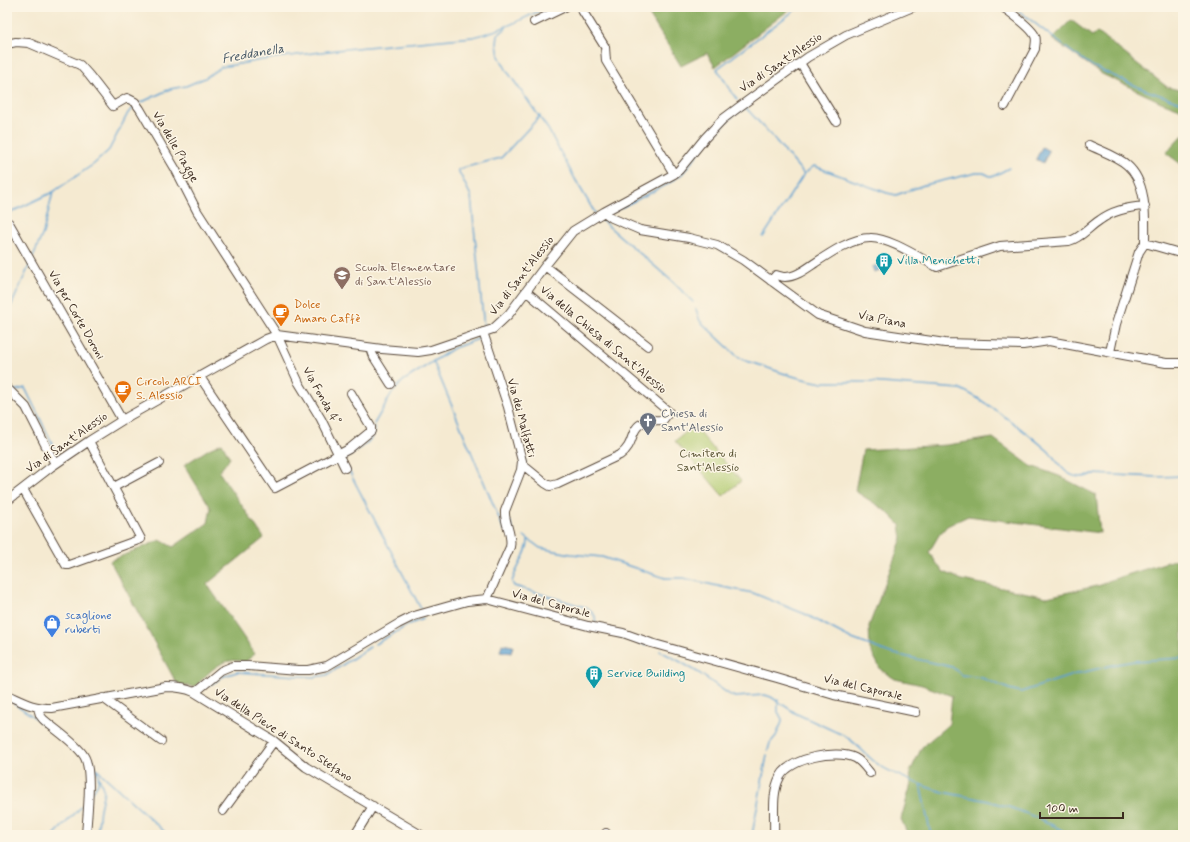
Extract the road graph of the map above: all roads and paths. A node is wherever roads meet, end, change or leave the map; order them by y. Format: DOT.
graph roads {
  1 [pos="565,7"];
  2 [pos="580,7"];
  3 [pos="913,7"];
  4 [pos="1003,7"];
  5 [pos="534,22"];
  6 [pos="7,44"];
  7 [pos="800,63"];
  8 [pos="1005,106"];
  9 [pos="836,121"];
  10 [pos="1089,145"];
  11 [pos="674,174"];
  12 [pos="1144,206"];
  13 [pos="604,212"];
  14 [pos="9,223"];
  15 [pos="1145,243"];
  16 [pos="1183,254"];
  17 [pos="545,266"];
  18 [pos="771,280"];
  19 [pos="527,292"];
  20 [pos="485,334"];
  21 [pos="277,335"];
  22 [pos="648,346"];
  23 [pos="370,348"];
  24 [pos="1110,352"];
  25 [pos="1183,363"];
  26 [pos="200,377"];
  27 [pos="391,384"];
  28 [pos="7,388"];
  29 [pos="351,393"];
  30 [pos="122,420"];
  31 [pos="89,441"];
  32 [pos="338,454"];
  33 [pos="159,463"];
  34 [pos="55,464"];
  35 [pos="522,465"];
  36 [pos="345,468"];
  37 [pos="114,487"];
  38 [pos="24,491"];
  39 [pos="7,501"];
  40 [pos="487,599"];
  41 [pos="194,692"];
  42 [pos="7,695"];
  43 [pos="103,698"];
  44 [pos="38,708"];
  45 [pos="916,712"];
  46 [pos="161,741"];
  47 [pos="274,741"];
  48 [pos="870,773"];
  49 [pos="373,806"];
  50 [pos="223,811"];
  51 [pos="86,835"];
  52 [pos="356,835"];
  53 [pos="421,835"];
  54 [pos="774,835"];
  1 -- 5 [label="street"];
  2 -- 11 [label="street"];
  3 -- 7 [label="street, Via di Sant'Alessio"];
  4 -- 8 [label="street"];
  6 -- 21 [label="street, Via delle Piagge"];
  7 -- 9 [label="street"];
  7 -- 11 [label="street, Via di Sant'Alessio"];
  10 -- 12 [label="street"];
  11 -- 13 [label="street, Via di Sant'Alessio"];
  12 -- 15 [label="street"];
  12 -- 18 [label="street"];
  13 -- 17 [label="street, Via di Sant'Alessio"];
  13 -- 18 [label="street, Via Piana"];
  14 -- 30 [label="street, Via per Corte Doroni"];
  15 -- 16 [label="street"];
  15 -- 24 [label="street"];
  17 -- 19 [label="street, Via di Sant'Alessio"];
  17 -- 22 [label="street"];
  18 -- 24 [label="street, Via Piana"];
  19 -- 20 [label="street, Via di Sant'Alessio"];
  19 -- 35 [label="street, Via della Chiesa di Sant'Alessio"];
  20 -- 23 [label="street, Via di Sant'Alessio"];
  20 -- 35 [label="street, Via dei Malfatti"];
  21 -- 23 [label="street, Via di Sant'Alessio"];
  21 -- 26 [label="street, Via di Sant'Alessio"];
  21 -- 32 [label="street, Via Fonda 4°"];
  23 -- 27 [label="street"];
  24 -- 25 [label="street, Via Piana"];
  26 -- 30 [label="street, Via di Sant'Alessio"];
  26 -- 32 [label="street"];
  28 -- 34 [label="street"];
  29 -- 32 [label="street"];
  30 -- 31 [label="street, Via di Sant'Alessio"];
  31 -- 34 [label="street, Via di Sant'Alessio"];
  31 -- 37 [label="street"];
  32 -- 36 [label="street, Via Fonda 4°"];
  33 -- 37 [label="street"];
  34 -- 38 [label="street, Via di Sant'Alessio"];
  35 -- 40 [label="street, Via dei Malfatti"];
  37 -- 38 [label="street"];
  38 -- 39 [label="street, Via di Sant'Alessio"];
  40 -- 41 [label="street, Via del Caporale"];
  40 -- 45 [label="street, Via del Caporale"];
  41 -- 43 [label="street, Via della Pieve di Santo Stefano"];
  41 -- 47 [label="street, Via della Pieve di Santo Stefano"];
  42 -- 44 [label="street, Via della Pieve di Santo Stefano"];
  43 -- 44 [label="street, Via della Pieve di Santo Stefano"];
  43 -- 46 [label="street"];
  44 -- 51 [label="street"];
  47 -- 49 [label="street, Via della Pieve di Santo Stefano"];
  47 -- 50 [label="street"];
  48 -- 54 [label="street"];
  49 -- 52 [label="street"];
  49 -- 53 [label="street, Via della Pieve di Santo Stefano"];
}
